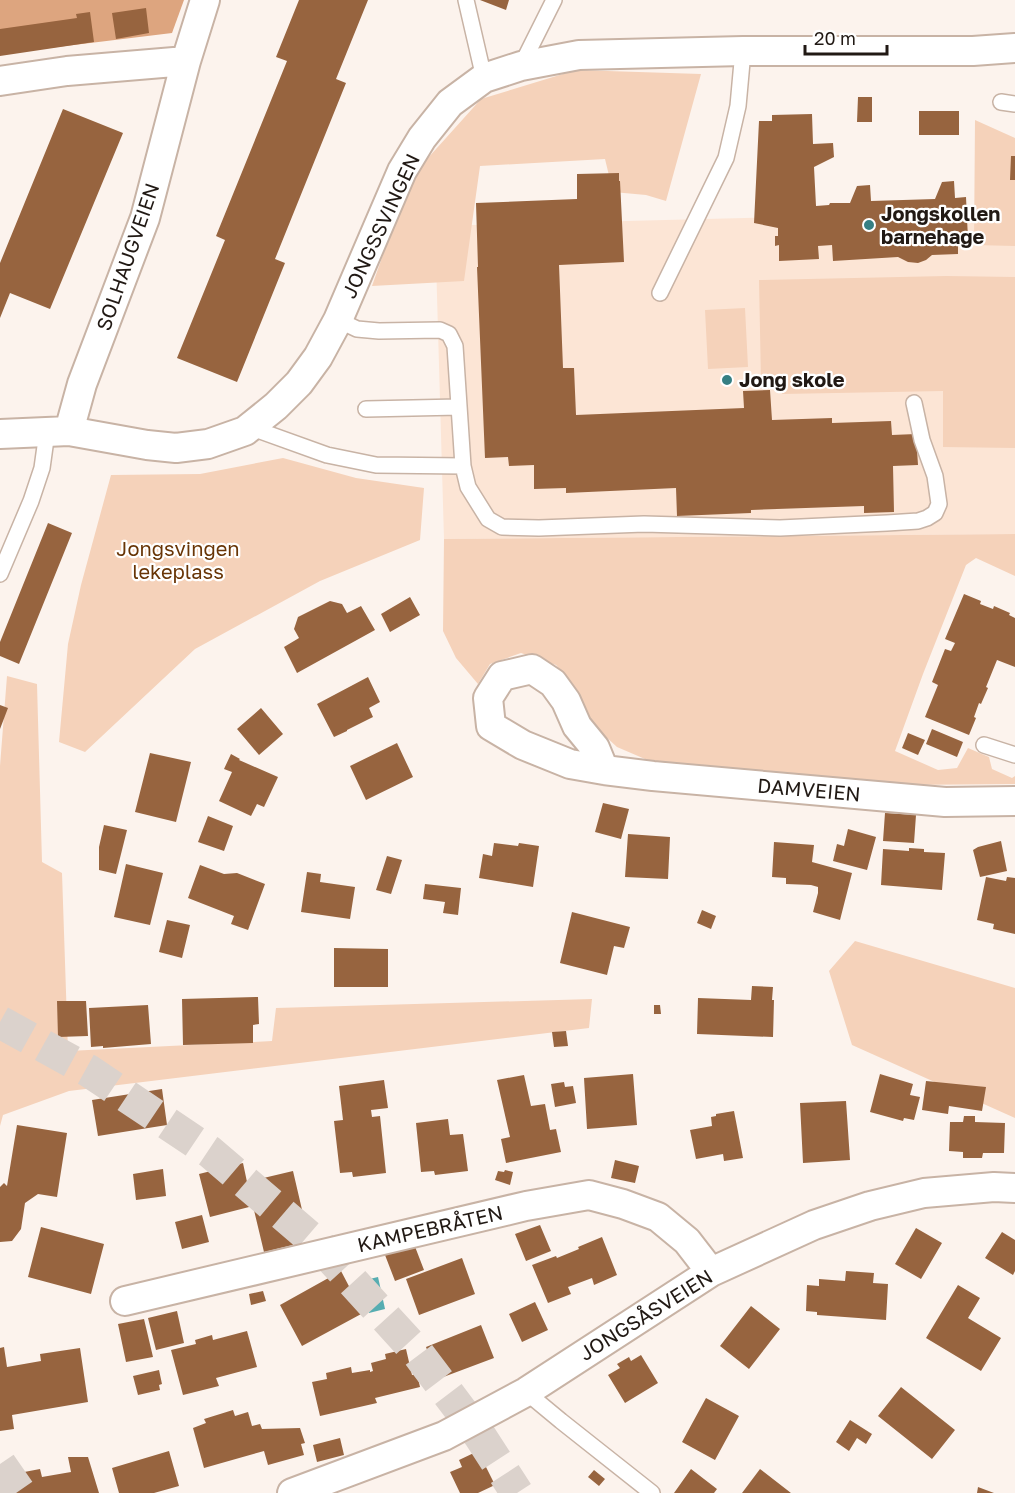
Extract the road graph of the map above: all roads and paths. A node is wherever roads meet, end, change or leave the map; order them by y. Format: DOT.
graph roads {
  1 [pos="205,0"];
  2 [pos="466,0"];
  3 [pos="554,0"];
  4 [pos="1015,48"];
  5 [pos="743,51"];
  6 [pos="186,61"];
  7 [pos="521,66"];
  8 [pos="484,78"];
  9 [pos="0,81"];
  10 [pos="660,293"];
  11 [pos="338,320"];
  12 [pos="914,403"];
  13 [pos="459,407"];
  14 [pos="366,409"];
  15 [pos="249,428"];
  16 [pos="58,432"];
  17 [pos="0,434"];
  18 [pos="463,466"];
  19 [pos="0,574"];
  20 [pos="984,745"];
  21 [pos="1015,754"];
  22 [pos="604,770"];
  23 [pos="1015,801"];
  24 [pos="1015,1188"];
  25 [pos="711,1272"];
  26 [pos="125,1301"];
  27 [pos="526,1392"];
  28 [pos="292,1493"];
  29 [pos="652,1493"];
  1 -- 6 [label="street, SOLHAUGVEIEN"];
  2 -- 8 [label="lane"];
  3 -- 7 [label="lane"];
  4 -- 5 [label="street, JONGSSVINGEN"];
  5 -- 7 [label="street, JONGSSVINGEN"];
  5 -- 10 [label="lane"];
  6 -- 9 [label="street"];
  6 -- 16 [label="street, SOLHAUGVEIEN"];
  7 -- 8 [label="street, JONGSSVINGEN"];
  8 -- 11 [label="street, JONGSSVINGEN"];
  11 -- 13 [label="lane"];
  11 -- 15 [label="street, JONGSSVINGEN"];
  12 -- 18 [label="lane"];
  13 -- 14 [label="lane"];
  13 -- 18 [label="lane"];
  15 -- 16 [label="street, JONGSSVINGEN"];
  15 -- 18 [label="lane"];
  16 -- 17 [label="street"];
  16 -- 19 [label="lane, SOLHAUGVEIEN"];
  20 -- 21 [label="lane"];
  22 -- 23 [label="street, DAMVEIEN"];
  24 -- 25 [label="street, JONGSÅSVEIEN"];
  25 -- 26 [label="street, KAMPEBRÅTEN"];
  25 -- 27 [label="street, JONGSÅSVEIEN"];
  27 -- 28 [label="street, JONGSÅSVEIEN"];
  27 -- 29 [label="lane"];
}
